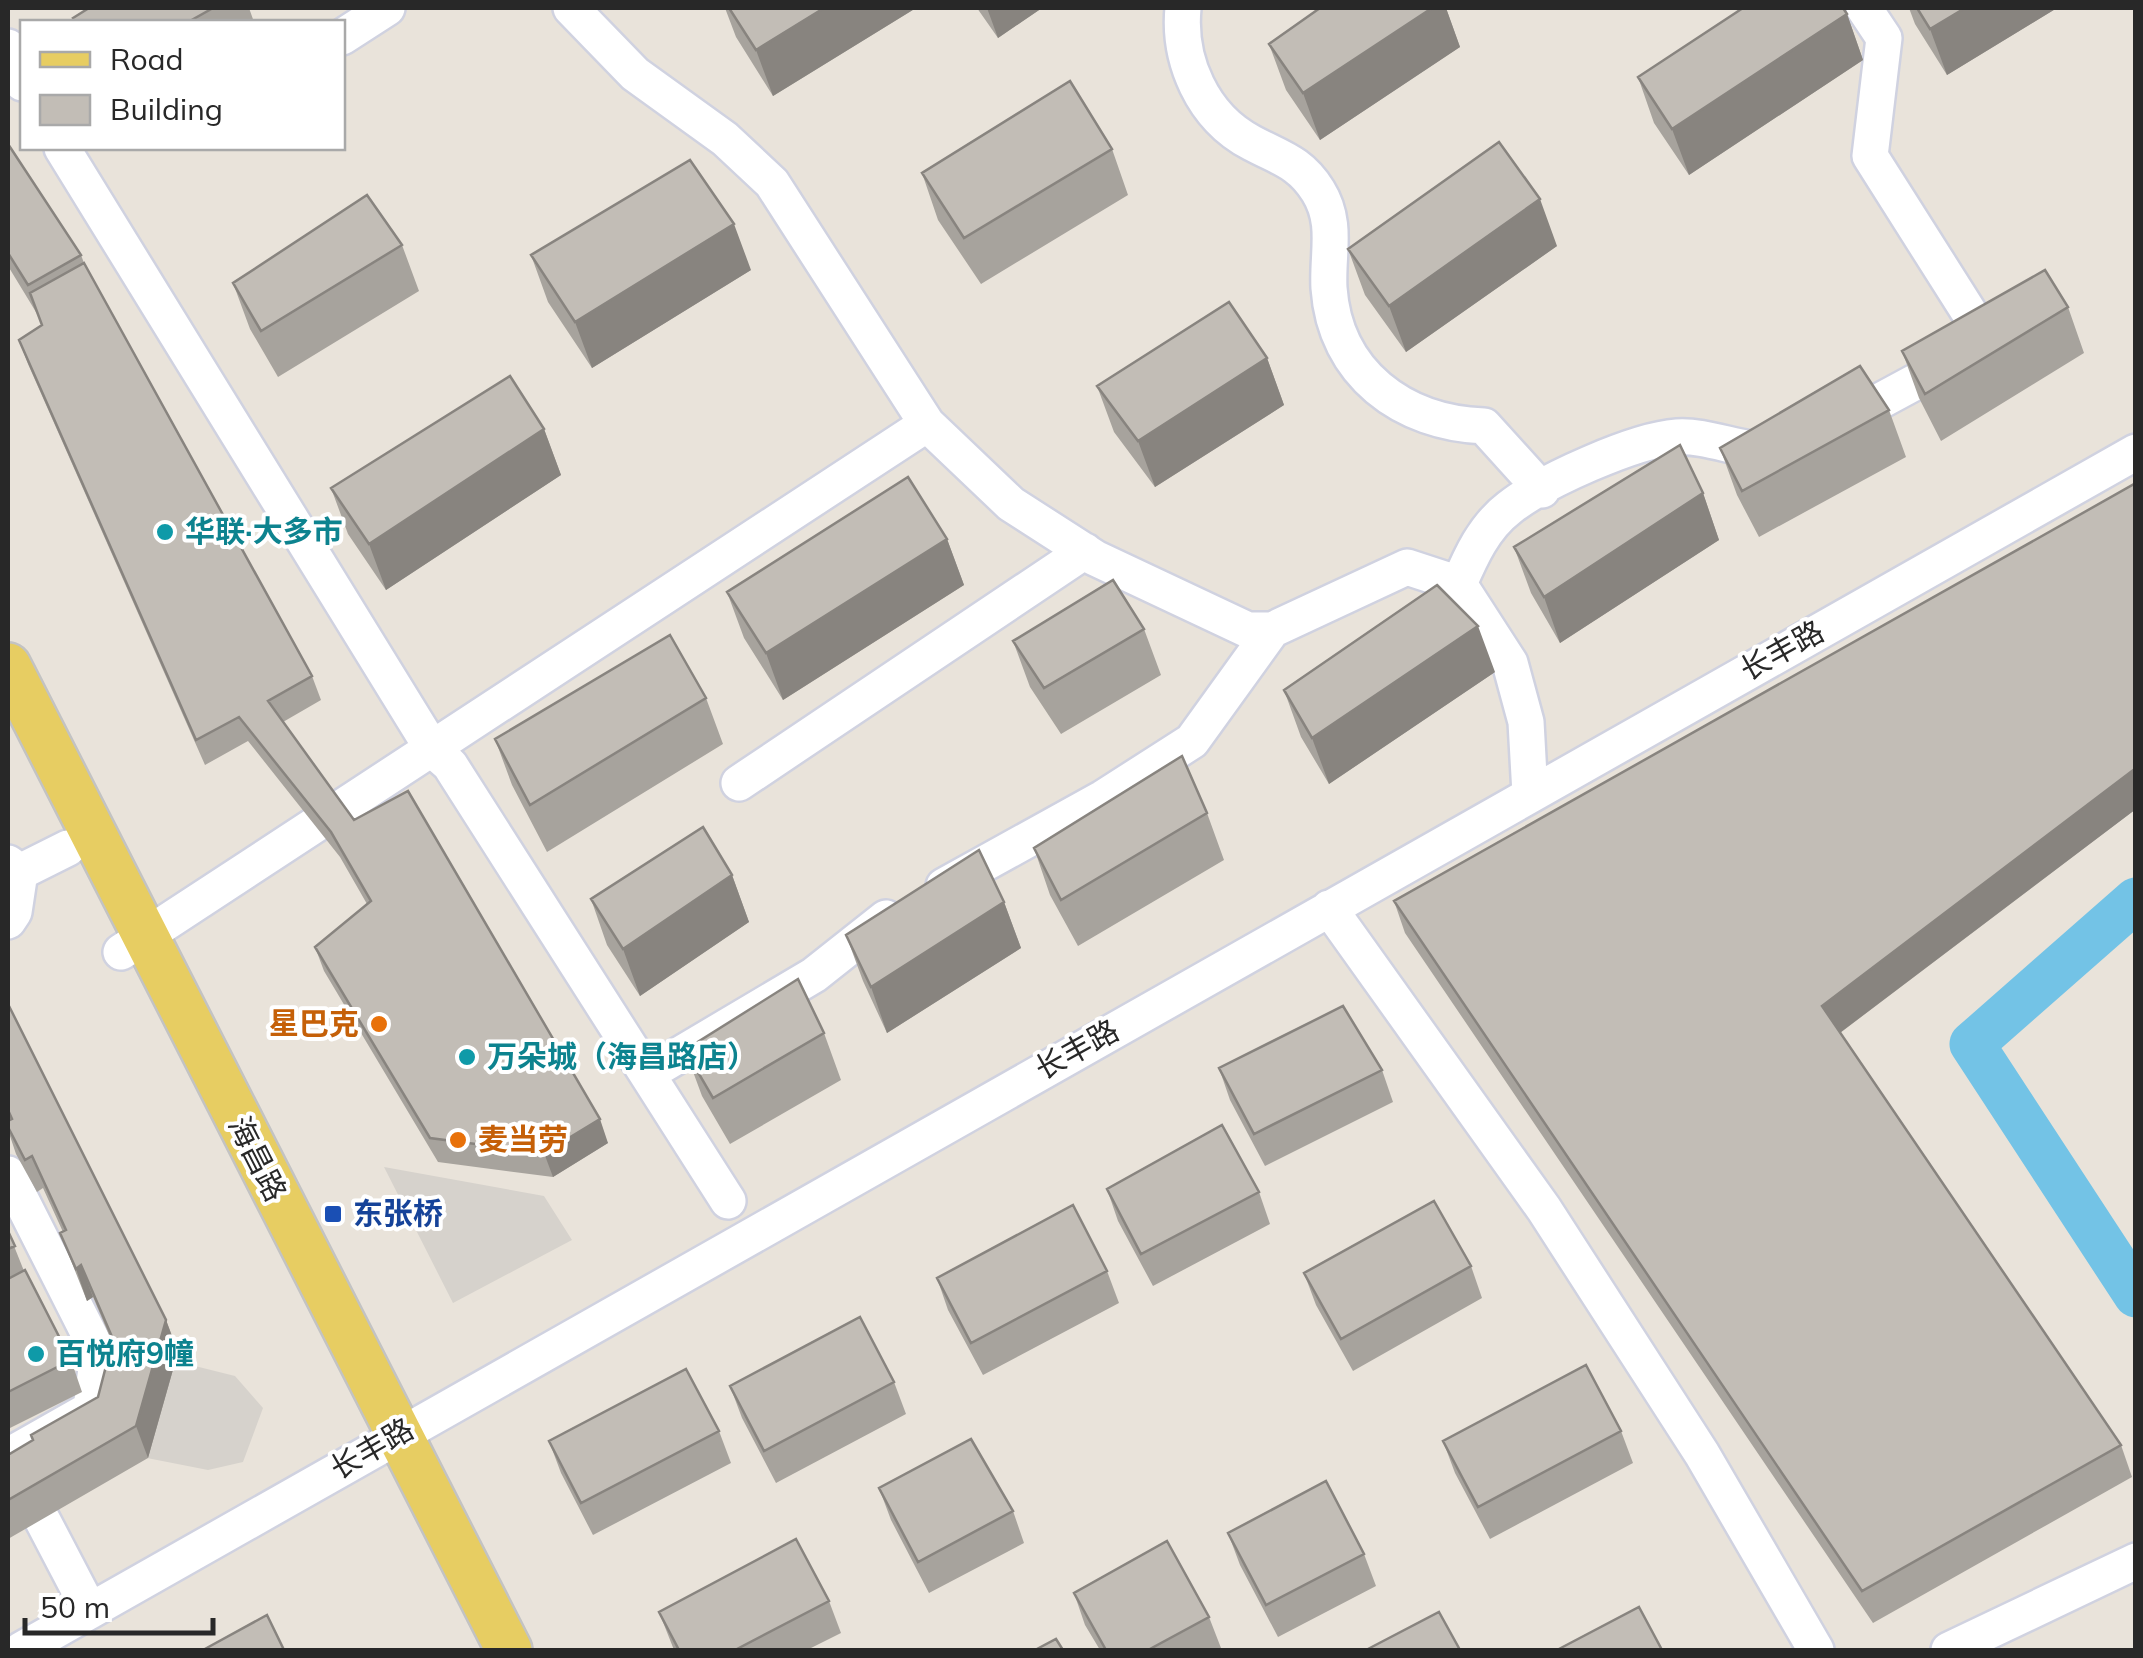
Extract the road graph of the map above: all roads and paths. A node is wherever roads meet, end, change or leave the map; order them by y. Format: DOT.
graph roads {
  1 [pos="387,8"];
  2 [pos="571,8"];
  3 [pos="1184,8"];
  4 [pos="1864,8"];
  5 [pos="345,34"];
  6 [pos="63,150"];
  7 [pos="927,424"];
  8 [pos="2136,452"];
  9 [pos="1542,490"];
  10 [pos="1085,552"];
  11 [pos="1459,584"];
  12 [pos="1272,630"];
  13 [pos="8,666"];
  14 [pos="8,731"];
  15 [pos="432,750"];
  16 [pos="739,784"];
  17 [pos="1530,794"];
  18 [pos="68,848"];
  19 [pos="14,868"];
  20 [pos="1329,908"];
  21 [pos="8,921"];
  22 [pos="133,944"];
  23 [pos="648,1074"];
  24 [pos="8,1174"];
  25 [pos="728,1201"];
  26 [pos="388,1440"];
  27 [pos="8,1456"];
  28 [pos="2136,1561"];
  29 [pos="90,1611"];
  30 [pos="21,1650"];
  31 [pos="479,1650"];
  32 [pos="509,1650"];
  33 [pos="1816,1650"];
  34 [pos="1950,1650"];
  1 -- 5 [label="street"];
  2 -- 7 [label="street"];
  3 -- 9 [label="street"];
  4 -- 9 [label="street"];
  6 -- 15 [label="street"];
  7 -- 10 [label="street"];
  7 -- 15 [label="street"];
  8 -- 17 [label="street, 长丰路"];
  9 -- 11 [label="street"];
  10 -- 12 [label="street"];
  10 -- 16 [label="street"];
  11 -- 12 [label="street"];
  11 -- 17 [label="street"];
  12 -- 23 [label="street"];
  13 -- 22 [label="main road, 海昌路"];
  14 -- 18 [label="main road, 海昌路"];
  15 -- 22 [label="street"];
  15 -- 23 [label="street"];
  17 -- 20 [label="street, 长丰路"];
  18 -- 19 [label="street"];
  18 -- 22 [label="main road, 海昌路"];
  19 -- 21 [label="street"];
  20 -- 26 [label="street, 长丰路"];
  20 -- 33 [label="street"];
  22 -- 26 [label="main road, 海昌路"];
  23 -- 25 [label="street"];
  24 -- 27 [label="street"];
  26 -- 29 [label="street, 长丰路"];
  26 -- 31 [label="main road, 海昌路"];
  26 -- 32 [label="main road, 海昌路"];
  27 -- 29 [label="street"];
  28 -- 34 [label="street"];
  29 -- 30 [label="street, 长丰路"];
}
